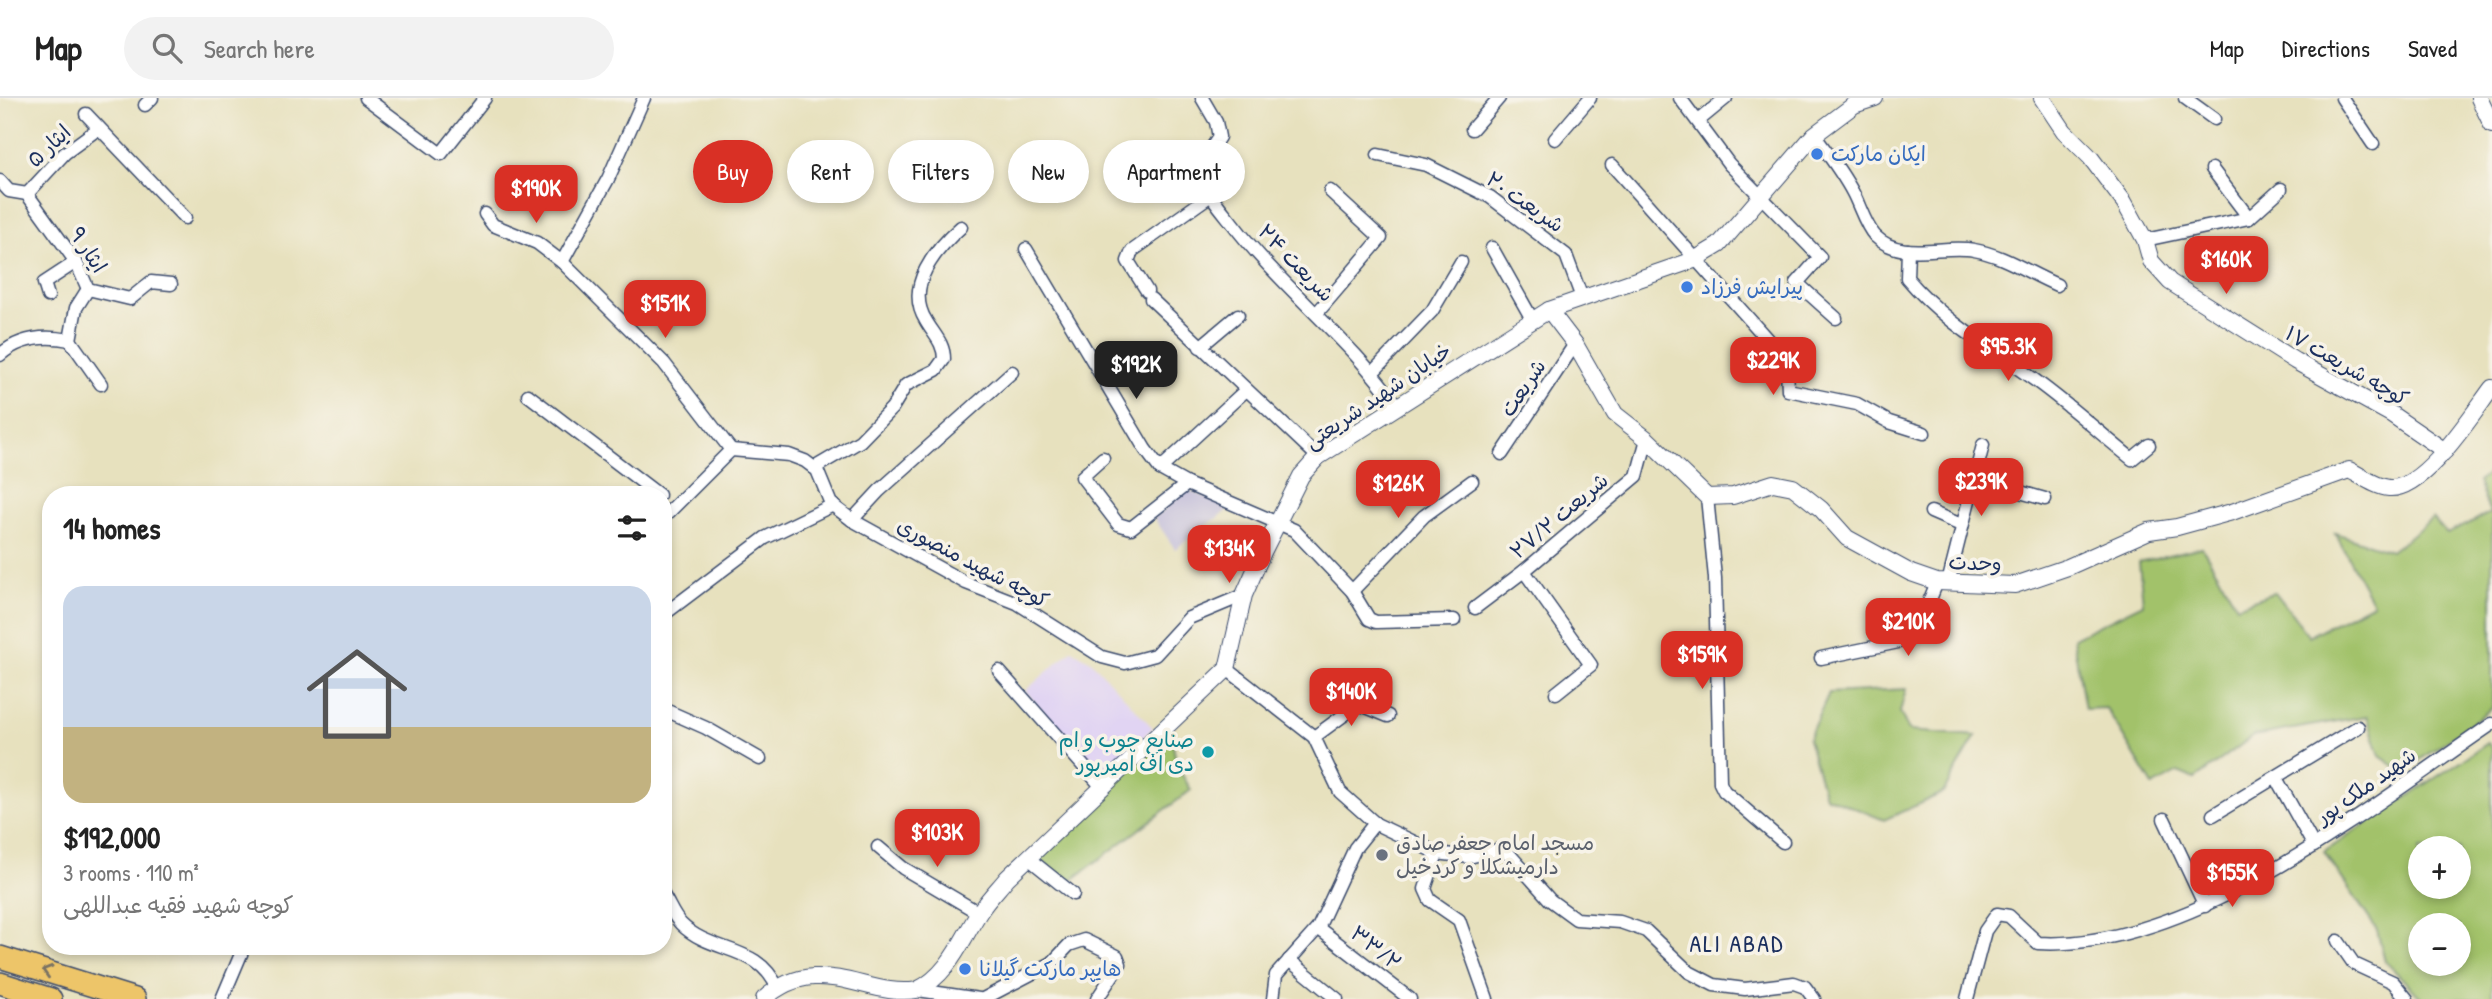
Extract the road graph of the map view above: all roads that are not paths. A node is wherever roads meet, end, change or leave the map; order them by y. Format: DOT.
graph roads {
  1 [pos="366,98"];
  2 [pos="485,98"];
  3 [pos="644,98"];
  4 [pos="1202,98"];
  5 [pos="1499,98"];
  6 [pos="1590,98"];
  7 [pos="1679,98"];
  8 [pos="1726,98"];
  9 [pos="1875,98"];
  10 [pos="2042,98"];
  11 [pos="2185,98"];
  12 [pos="2342,98"];
  13 [pos="2479,98"];
  14 [pos="380,102"];
  15 [pos="86,114"];
  16 [pos="2214,119"];
  17 [pos="1698,121"];
  18 [pos="2492,125"];
  19 [pos="99,128"];
  20 [pos="1472,129"];
  21 [pos="1814,135"];
  22 [pos="1555,139"];
  23 [pos="1217,140"];
  24 [pos="2373,144"];
  25 [pos="1378,155"];
  26 [pos="1612,165"];
  27 [pos="2212,169"];
  28 [pos="0,181"];
  29 [pos="2281,189"];
  30 [pos="1330,191"];
  31 [pos="27,194"];
  32 [pos="1762,197"];
  33 [pos="1200,203"];
  34 [pos="1217,203"];
  35 [pos="485,214"];
  36 [pos="185,218"];
  37 [pos="2249,218"];
  38 [pos="961,226"];
  39 [pos="2145,240"];
  40 [pos="1492,248"];
  41 [pos="1026,249"];
  42 [pos="1908,250"];
  43 [pos="1694,260"];
  44 [pos="76,262"];
  45 [pos="562,262"];
  46 [pos="1461,262"];
  47 [pos="171,284"];
  48 [pos="2057,285"];
  49 [pos="88,289"];
  50 [pos="48,296"];
  51 [pos="1582,298"];
  52 [pos="1549,310"];
  53 [pos="1317,313"];
  54 [pos="1238,315"];
  55 [pos="1836,317"];
  56 [pos="1532,319"];
  57 [pos="70,340"];
  58 [pos="1575,344"];
  59 [pos="1200,347"];
  60 [pos="0,355"];
  61 [pos="1012,372"];
  62 [pos="1373,372"];
  63 [pos="101,384"];
  64 [pos="2492,388"];
  65 [pos="1246,390"];
  66 [pos="528,395"];
  67 [pos="1397,406"];
  68 [pos="1924,433"];
  69 [pos="1647,439"];
  70 [pos="1983,445"];
  71 [pos="2149,445"];
  72 [pos="731,450"];
  73 [pos="2445,451"];
  74 [pos="1502,454"];
  75 [pos="1318,457"];
  76 [pos="1103,458"];
  77 [pos="814,468"];
  78 [pos="1160,469"];
  79 [pos="1974,479"];
  80 [pos="1472,481"];
  81 [pos="1187,484"];
  82 [pos="647,486"];
  83 [pos="1707,496"];
  84 [pos="2045,499"];
  85 [pos="833,505"];
  86 [pos="674,507"];
  87 [pos="1931,512"];
  88 [pos="852,520"];
  89 [pos="1276,521"];
  90 [pos="1961,525"];
  91 [pos="1524,571"];
  92 [pos="1943,583"];
  93 [pos="1352,591"];
  94 [pos="1244,595"];
  95 [pos="672,608"];
  96 [pos="1475,608"];
  97 [pos="1454,620"];
  98 [pos="1821,658"];
  99 [pos="1227,669"];
  100 [pos="999,671"];
  101 [pos="1556,693"];
  102 [pos="672,713"];
  103 [pos="1388,716"];
  104 [pos="2492,724"];
  105 [pos="2358,727"];
  106 [pos="1314,737"];
  107 [pos="760,759"];
  108 [pos="2276,778"];
  109 [pos="1102,787"];
  110 [pos="2213,814"];
  111 [pos="2164,819"];
  112 [pos="1375,823"];
  113 [pos="1783,842"];
  114 [pos="878,846"];
  115 [pos="2314,846"];
  116 [pos="1437,853"];
  117 [pos="1028,858"];
  118 [pos="1073,894"];
  119 [pos="2205,906"];
  120 [pos="672,910"];
  121 [pos="979,913"];
  122 [pos="1318,928"];
  123 [pos="2338,941"];
  124 [pos="241,955"];
  125 [pos="0,957"];
  126 [pos="1289,960"];
  127 [pos="0,983"];
  128 [pos="918,990"];
  129 [pos="771,994"];
  130 [pos="51,999"];
  131 [pos="135,999"];
  132 [pos="222,999"];
  133 [pos="981,999"];
  134 [pos="1097,999"];
  135 [pos="1273,999"];
  136 [pos="1337,999"];
  137 [pos="1410,999"];
  138 [pos="1487,999"];
  139 [pos="1814,999"];
  140 [pos="1967,999"];
  141 [pos="2407,999"];
  1 -- 14 [label="street"];
  2 -- 14 [label="street"];
  3 -- 45 [label="street"];
  4 -- 23 [label="street, شریعت ۲۴"];
  5 -- 20 [label="street"];
  6 -- 22 [label="street"];
  7 -- 17 [label="street"];
  8 -- 17 [label="street"];
  9 -- 21 [label="street, خیابان شهید شریعتی"];
  10 -- 39 [label="street, کوچه شریعت ۱۷"];
  11 -- 16 [label="street"];
  12 -- 24 [label="street"];
  13 -- 18 [label="street"];
  15 -- 19 [label="street"];
  17 -- 32 [label="street"];
  19 -- 31 [label="street, ایثار ۵"];
  19 -- 36 [label="street"];
  21 -- 32 [label="street, خیابان شهید شریعتی"];
  21 -- 42 [label="street"];
  25 -- 51 [label="street, شریعت ۲۰"];
  26 -- 43 [label="street"];
  27 -- 37 [label="street"];
  28 -- 31 [label="street"];
  29 -- 37 [label="street"];
  30 -- 53 [label="street"];
  31 -- 44 [label="street, ایثار ۹"];
  32 -- 43 [label="street, خیابان شهید شریعتی"];
  32 -- 55 [label="street"];
  33 -- 59 [label="street"];
  34 -- 53 [label="street, شریعت ۲۴"];
  35 -- 45 [label="street"];
  37 -- 39 [label="street"];
  38 -- 77 [label="street"];
  39 -- 73 [label="street, کوچه شریعت ۱۷"];
  40 -- 56 [label="street"];
  41 -- 78 [label="street"];
  42 -- 48 [label="street"];
  42 -- 71 [label="street"];
  43 -- 51 [label="street, خیابان شهید شریعتی"];
  43 -- 68 [label="street"];
  44 -- 49 [label="street, ایثار ۹"];
  44 -- 50 [label="street"];
  45 -- 72 [label="street"];
  46 -- 62 [label="street"];
  47 -- 49 [label="street, ایثار ۹"];
  49 -- 57 [label="street"];
  51 -- 52 [label="street, خیابان شهید شریعتی"];
  52 -- 56 [label="street, خیابان شهید شریعتی"];
  52 -- 58 [label="street"];
  53 -- 62 [label="street, شریعت ۲۴"];
  54 -- 59 [label="street"];
  56 -- 67 [label="street, خیابان شهید شریعتی"];
  57 -- 60 [label="street"];
  57 -- 63 [label="street"];
  58 -- 69 [label="street"];
  58 -- 74 [label="street, شریعت"];
  59 -- 65 [label="street"];
  61 -- 88 [label="street"];
  62 -- 67 [label="street, شریعت ۲۴"];
  64 -- 73 [label="street, وحدت"];
  65 -- 75 [label="street"];
  65 -- 78 [label="street"];
  66 -- 82 [label="street"];
  67 -- 75 [label="street, خیابان شهید شریعتی"];
  69 -- 83 [label="street"];
  69 -- 91 [label="street, شریعت ۲۷/۲"];
  70 -- 79 [label="street"];
  72 -- 77 [label="street"];
  72 -- 86 [label="street"];
  73 -- 92 [label="street, وحدت"];
  75 -- 89 [label="street, خیابان شهید شریعتی"];
  76 -- 81 [label="street"];
  77 -- 85 [label="street, کوچه شهید منصوری"];
  78 -- 81 [label="street"];
  79 -- 84 [label="street"];
  79 -- 90 [label="street"];
  80 -- 93 [label="street"];
  81 -- 89 [label="street"];
  83 -- 92 [label="street, وحدت"];
  83 -- 113 [label="street"];
  85 -- 88 [label="street, کوچه شهید منصوری"];
  85 -- 95 [label="street"];
  87 -- 90 [label="street"];
  88 -- 94 [label="street, کوچه شهید منصوری"];
  89 -- 93 [label="street"];
  89 -- 94 [label="street, خیابان شهید شریعتی"];
  90 -- 92 [label="street"];
  91 -- 96 [label="street, شریعت ۲۷/۲"];
  91 -- 101 [label="street"];
  92 -- 98 [label="street"];
  93 -- 97 [label="street"];
  94 -- 99 [label="street, خیابان شهید شریعتی"];
  99 -- 106 [label="street"];
  99 -- 109 [label="street"];
  100 -- 109 [label="street"];
  102 -- 107 [label="street"];
  103 -- 106 [label="street"];
  104 -- 115 [label="street, شهید ملک پور"];
  105 -- 108 [label="street"];
  106 -- 112 [label="street"];
  108 -- 110 [label="street"];
  108 -- 115 [label="street"];
  109 -- 117 [label="street"];
  111 -- 119 [label="street"];
  112 -- 116 [label="street"];
  112 -- 122 [label="street"];
  114 -- 121 [label="street"];
  115 -- 119 [label="street, شهید ملک پور"];
  116 -- 138 [label="street"];
  116 -- 139 [label="street"];
  117 -- 118 [label="street"];
  117 -- 121 [label="street"];
  119 -- 140 [label="street, شهید ملک پور"];
  120 -- 129 [label="street"];
  121 -- 128 [label="street"];
  122 -- 126 [label="street"];
  122 -- 137 [label="street, ۳۳/۲"];
  123 -- 141 [label="street"];
  124 -- 132 [label="street"];
  131 -- 125 [label="highway, one-way"];
  126 -- 135 [label="street"];
  126 -- 136 [label="street"];
  127 -- 130 [label="highway"];
  128 -- 129 [label="street"];
  128 -- 133 [label="street"];
  133 -- 134 [label="street"];
}
